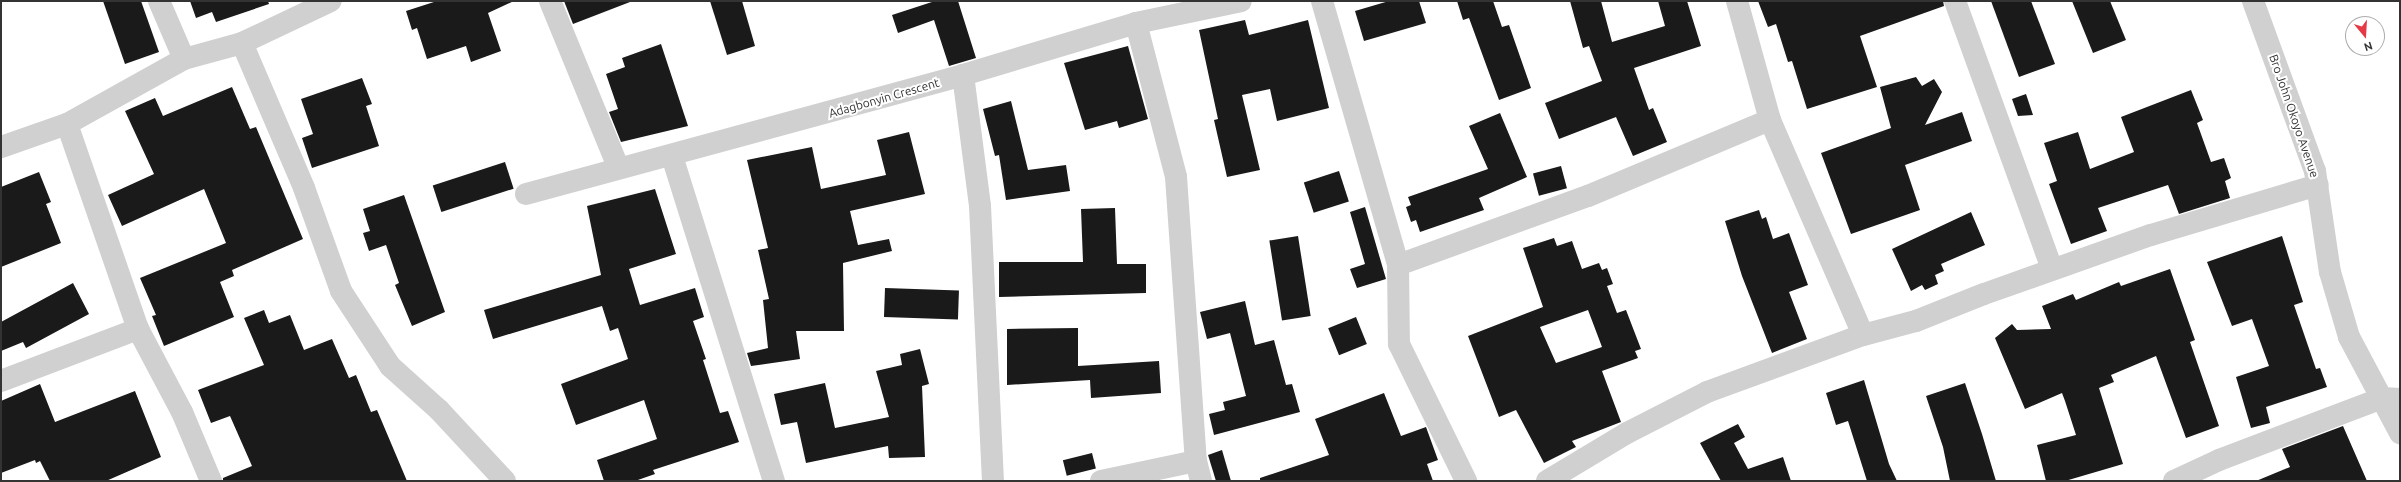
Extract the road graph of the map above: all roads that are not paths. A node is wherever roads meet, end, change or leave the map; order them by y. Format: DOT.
graph roads {
  1 [pos="159,1"];
  2 [pos="331,1"];
  3 [pos="550,1"];
  4 [pos="1241,1"];
  5 [pos="1322,1"];
  6 [pos="1737,1"];
  7 [pos="1955,1"];
  8 [pos="2253,1"];
  9 [pos="1136,23"];
  10 [pos="242,44"];
  11 [pos="184,59"];
  12 [pos="963,76"];
  13 [pos="1770,120"];
  14 [pos="67,124"];
  15 [pos="1,147"];
  16 [pos="672,156"];
  17 [pos="618,167"];
  18 [pos="2318,185"];
  19 [pos="526,194"];
  20 [pos="1398,265"];
  21 [pos="2052,269"];
  22 [pos="138,329"];
  23 [pos="1863,334"];
  24 [pos="1,381"];
  25 [pos="2391,398"];
  26 [pos="2400,433"];
  27 [pos="1198,471"];
  28 [pos="211,481"];
  29 [pos="506,481"];
  30 [pos="774,481"];
  31 [pos="993,481"];
  32 [pos="1101,481"];
  33 [pos="1466,481"];
  34 [pos="1547,481"];
  35 [pos="2174,481"];
  1 -- 11 [label="street"];
  2 -- 10 [label="street"];
  3 -- 17 [label="street"];
  4 -- 9 [label="street, Adagbonyin Crescent"];
  5 -- 20 [label="street"];
  6 -- 13 [label="street"];
  7 -- 21 [label="street"];
  8 -- 18 [label="street, Bro John Okoyo Avenue"];
  9 -- 12 [label="street, Adagbonyin Crescent"];
  9 -- 27 [label="street"];
  10 -- 11 [label="street"];
  10 -- 29 [label="street"];
  11 -- 14 [label="street"];
  12 -- 16 [label="street, Adagbonyin Crescent"];
  12 -- 31 [label="street"];
  13 -- 20 [label="street"];
  13 -- 23 [label="street"];
  14 -- 15 [label="street"];
  14 -- 22 [label="street"];
  16 -- 17 [label="street, Adagbonyin Crescent"];
  16 -- 30 [label="street"];
  17 -- 19 [label="street, Adagbonyin Crescent"];
  18 -- 21 [label="street"];
  18 -- 25 [label="street, Bro John Okoyo Avenue"];
  20 -- 33 [label="street"];
  21 -- 23 [label="street"];
  22 -- 24 [label="street"];
  22 -- 28 [label="street"];
  23 -- 34 [label="street"];
  25 -- 26 [label="street, Bro John Okoyo Avenue"];
  25 -- 35 [label="street"];
  27 -- 32 [label="street"];
}
